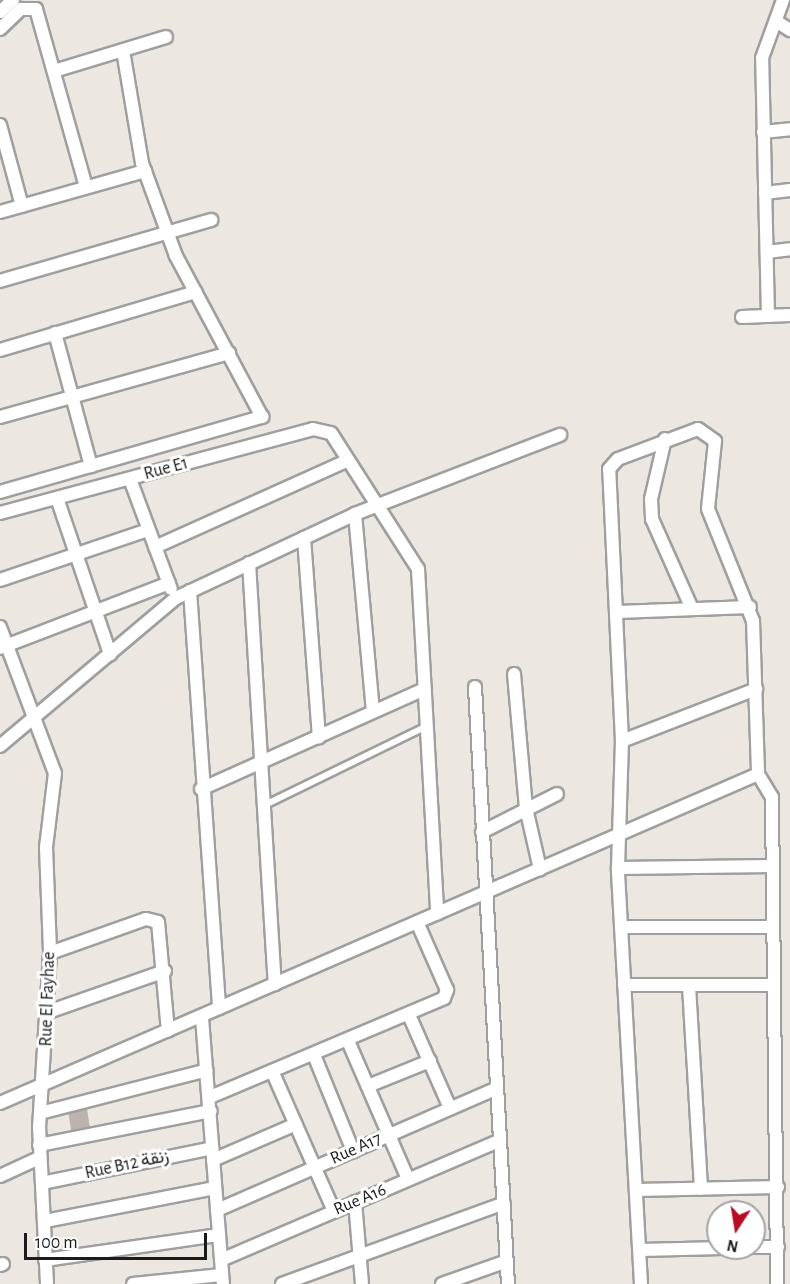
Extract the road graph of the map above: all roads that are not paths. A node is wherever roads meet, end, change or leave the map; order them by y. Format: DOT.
graph roads {
  1 [pos="13,0"];
  2 [pos="783,0"];
  3 [pos="30,2"];
  4 [pos="0,12"];
  5 [pos="776,21"];
  6 [pos="0,29"];
  7 [pos="790,30"];
  8 [pos="166,37"];
  9 [pos="123,51"];
  10 [pos="54,71"];
  11 [pos="0,125"];
  12 [pos="790,129"];
  13 [pos="764,132"];
  14 [pos="146,171"];
  15 [pos="86,188"];
  16 [pos="790,190"];
  17 [pos="765,193"];
  18 [pos="22,206"];
  19 [pos="0,212"];
  20 [pos="211,220"];
  21 [pos="168,232"];
  22 [pos="790,249"];
  23 [pos="766,252"];
  24 [pos="0,281"];
  25 [pos="195,292"];
  26 [pos="790,315"];
  27 [pos="768,316"];
  28 [pos="742,317"];
  29 [pos="55,333"];
  30 [pos="0,350"];
  31 [pos="229,353"];
  32 [pos="72,396"];
  33 [pos="0,417"];
  34 [pos="561,435"];
  35 [pos="665,439"];
  36 [pos="346,461"];
  37 [pos="91,466"];
  38 [pos="130,479"];
  39 [pos="0,492"];
  40 [pos="58,501"];
  41 [pos="378,506"];
  42 [pos="0,513"];
  43 [pos="355,514"];
  44 [pos="148,530"];
  45 [pos="304,538"];
  46 [pos="154,547"];
  47 [pos="78,555"];
  48 [pos="249,563"];
  49 [pos="0,580"];
  50 [pos="169,583"];
  51 [pos="190,591"];
  52 [pos="176,598"];
  53 [pos="750,607"];
  54 [pos="692,609"];
  55 [pos="95,610"];
  56 [pos="617,612"];
  57 [pos="0,627"];
  58 [pos="3,647"];
  59 [pos="110,654"];
  60 [pos="514,674"];
  61 [pos="475,687"];
  62 [pos="425,689"];
  63 [pos="756,689"];
  64 [pos="373,711"];
  65 [pos="31,720"];
  66 [pos="427,726"];
  67 [pos="319,737"];
  68 [pos="622,741"];
  69 [pos="0,746"];
  70 [pos="265,761"];
  71 [pos="759,774"];
  72 [pos="201,789"];
  73 [pos="557,794"];
  74 [pos="267,804"];
  75 [pos="526,808"];
  76 [pos="482,832"];
  77 [pos="622,834"];
  78 [pos="772,866"];
  79 [pos="540,868"];
  80 [pos="618,868"];
  81 [pos="486,894"];
  82 [pos="437,913"];
  83 [pos="417,922"];
  84 [pos="621,927"];
  85 [pos="773,927"];
  86 [pos="50,953"];
  87 [pos="165,971"];
  88 [pos="275,984"];
  89 [pos="624,985"];
  90 [pos="774,985"];
  91 [pos="689,986"];
  92 [pos="219,1008"];
  93 [pos="48,1012"];
  94 [pos="409,1015"];
  95 [pos="202,1018"];
  96 [pos="168,1031"];
  97 [pos="348,1041"];
  98 [pos="314,1055"];
  99 [pos="430,1061"];
  100 [pos="207,1070"];
  101 [pos="273,1073"];
  102 [pos="45,1086"];
  103 [pos="368,1086"];
  104 [pos="495,1089"];
  105 [pos="210,1097"];
  106 [pos="0,1103"];
  107 [pos="450,1108"];
  108 [pos="211,1111"];
  109 [pos="40,1113"];
  110 [pos="296,1124"];
  111 [pos="389,1135"];
  112 [pos="499,1141"];
  113 [pos="39,1151"];
  114 [pos="353,1151"];
  115 [pos="212,1154"];
  116 [pos="315,1168"];
  117 [pos="0,1176"];
  118 [pos="408,1179"];
  119 [pos="42,1183"];
  120 [pos="778,1187"];
  121 [pos="215,1188"];
  122 [pos="701,1189"];
  123 [pos="636,1190"];
  124 [pos="356,1202"];
  125 [pos="504,1203"];
  126 [pos="217,1210"];
  127 [pos="334,1211"];
  128 [pos="45,1221"];
  129 [pos="219,1235"];
  130 [pos="766,1246"];
  131 [pos="778,1246"];
  132 [pos="706,1248"];
  133 [pos="640,1250"];
  134 [pos="360,1257"];
  135 [pos="45,1260"];
  136 [pos="221,1260"];
  137 [pos="507,1261"];
  138 [pos="222,1280"];
  139 [pos="47,1284"];
  140 [pos="133,1284"];
  141 [pos="282,1284"];
  142 [pos="362,1284"];
  143 [pos="442,1284"];
  144 [pos="508,1284"];
  145 [pos="641,1284"];
  146 [pos="777,1284"];
  1 -- 4 [label="street"];
  2 -- 5 [label="street"];
  3 -- 6 [label="street"];
  3 -- 10 [label="street"];
  5 -- 7 [label="street"];
  5 -- 13 [label="street"];
  8 -- 9 [label="street"];
  9 -- 10 [label="street"];
  9 -- 14 [label="street"];
  10 -- 15 [label="street"];
  11 -- 18 [label="street"];
  12 -- 13 [label="street"];
  13 -- 17 [label="street"];
  14 -- 15 [label="street"];
  14 -- 21 [label="street"];
  15 -- 18 [label="street"];
  16 -- 17 [label="street"];
  17 -- 23 [label="street"];
  18 -- 19 [label="street"];
  20 -- 21 [label="street"];
  21 -- 24 [label="street"];
  21 -- 25 [label="street"];
  22 -- 23 [label="street"];
  23 -- 27 [label="street"];
  25 -- 29 [label="street"];
  25 -- 31 [label="street"];
  26 -- 27 [label="street"];
  27 -- 28 [label="street"];
  29 -- 30 [label="street"];
  29 -- 32 [label="street"];
  31 -- 32 [label="street"];
  31 -- 37 [label="street"];
  32 -- 33 [label="street"];
  32 -- 37 [label="street"];
  34 -- 41 [label="street"];
  35 -- 53 [label="street"];
  35 -- 54 [label="street"];
  35 -- 56 [label="street"];
  36 -- 38 [label="street, Rue E1"];
  36 -- 41 [label="street"];
  36 -- 46 [label="street"];
  37 -- 39 [label="street"];
  38 -- 40 [label="street, Rue E1"];
  38 -- 44 [label="street"];
  40 -- 42 [label="street, Rue E1"];
  40 -- 47 [label="street"];
  41 -- 43 [label="street"];
  41 -- 62 [label="street"];
  43 -- 45 [label="street"];
  43 -- 64 [label="street"];
  44 -- 46 [label="street"];
  44 -- 47 [label="street"];
  45 -- 48 [label="street"];
  45 -- 67 [label="street"];
  46 -- 50 [label="street"];
  47 -- 49 [label="street"];
  47 -- 55 [label="street"];
  48 -- 51 [label="street"];
  48 -- 70 [label="street"];
  50 -- 52 [label="street"];
  50 -- 55 [label="street"];
  51 -- 52 [label="street"];
  51 -- 72 [label="street"];
  52 -- 59 [label="street"];
  53 -- 54 [label="street"];
  53 -- 63 [label="street"];
  54 -- 56 [label="street"];
  55 -- 58 [label="street"];
  55 -- 59 [label="street"];
  56 -- 68 [label="street"];
  57 -- 58 [label="street, Rue El Fayhae"];
  58 -- 65 [label="street, Rue El Fayhae"];
  59 -- 65 [label="street"];
  60 -- 75 [label="street"];
  61 -- 76 [label="street"];
  62 -- 64 [label="street"];
  62 -- 66 [label="street"];
  63 -- 68 [label="street"];
  63 -- 71 [label="street"];
  64 -- 67 [label="street"];
  65 -- 69 [label="street"];
  65 -- 86 [label="street, Rue El Fayhae"];
  66 -- 74 [label="lane"];
  66 -- 82 [label="street"];
  67 -- 70 [label="street"];
  68 -- 77 [label="street"];
  70 -- 72 [label="street"];
  70 -- 74 [label="street"];
  71 -- 77 [label="street"];
  71 -- 78 [label="street"];
  72 -- 92 [label="street"];
  73 -- 75 [label="street"];
  74 -- 88 [label="street"];
  75 -- 76 [label="street"];
  75 -- 79 [label="street"];
  76 -- 81 [label="street"];
  77 -- 79 [label="street"];
  77 -- 80 [label="street"];
  78 -- 80 [label="street"];
  78 -- 85 [label="street"];
  79 -- 81 [label="street"];
  80 -- 84 [label="street"];
  81 -- 82 [label="street"];
  81 -- 104 [label="street"];
  82 -- 83 [label="street"];
  83 -- 88 [label="street"];
  83 -- 94 [label="street"];
  84 -- 85 [label="street"];
  84 -- 89 [label="street"];
  85 -- 90 [label="street"];
  86 -- 87 [label="street"];
  86 -- 93 [label="street, Rue El Fayhae"];
  87 -- 93 [label="street"];
  87 -- 96 [label="street"];
  88 -- 92 [label="street"];
  89 -- 91 [label="street"];
  89 -- 123 [label="street"];
  90 -- 91 [label="street"];
  90 -- 120 [label="street"];
  91 -- 122 [label="street"];
  92 -- 95 [label="street"];
  93 -- 102 [label="street, Rue El Fayhae"];
  94 -- 97 [label="street"];
  94 -- 99 [label="street"];
  95 -- 96 [label="street"];
  95 -- 100 [label="street"];
  96 -- 102 [label="street"];
  97 -- 98 [label="street"];
  97 -- 103 [label="street"];
  98 -- 101 [label="street"];
  98 -- 114 [label="street"];
  99 -- 103 [label="street"];
  99 -- 107 [label="street"];
  100 -- 105 [label="street"];
  100 -- 109 [label="street"];
  101 -- 105 [label="street"];
  101 -- 110 [label="street"];
  102 -- 106 [label="street"];
  102 -- 109 [label="street, Rue El Fayhae"];
  103 -- 111 [label="street"];
  104 -- 107 [label="street, Rue A17"];
  104 -- 112 [label="street"];
  105 -- 108 [label="street"];
  107 -- 111 [label="street, Rue A17"];
  108 -- 113 [label="street"];
  108 -- 115 [label="street"];
  109 -- 113 [label="street, Rue El Fayhae"];
  110 -- 115 [label="street, Rue B12 زنقة"];
  110 -- 116 [label="street"];
  111 -- 114 [label="street, Rue A17"];
  111 -- 118 [label="street"];
  112 -- 118 [label="street, Rue A16"];
  112 -- 125 [label="street"];
  113 -- 117 [label="street"];
  113 -- 119 [label="street, Rue El Fayhae"];
  114 -- 116 [label="street, Rue A17"];
  115 -- 119 [label="street, Rue B12 زنقة"];
  115 -- 121 [label="street"];
  116 -- 126 [label="street, Rue A17"];
  116 -- 127 [label="street"];
  118 -- 124 [label="street, Rue A16"];
  119 -- 128 [label="street, Rue El Fayhae"];
  120 -- 122 [label="street"];
  120 -- 131 [label="street"];
  121 -- 126 [label="street"];
  121 -- 128 [label="street"];
  122 -- 123 [label="street"];
  123 -- 133 [label="street"];
  124 -- 127 [label="street, Rue A16"];
  124 -- 134 [label="street"];
  125 -- 134 [label="street"];
  125 -- 137 [label="street"];
  126 -- 129 [label="street"];
  127 -- 136 [label="street, Rue A16"];
  128 -- 135 [label="street, Rue El Fayhae"];
  129 -- 135 [label="street"];
  129 -- 136 [label="street"];
  130 -- 131 [label="street"];
  131 -- 146 [label="street"];
  132 -- 133 [label="street"];
  133 -- 145 [label="street"];
  134 -- 141 [label="street"];
  134 -- 142 [label="street"];
  135 -- 139 [label="street, Rue El Fayhae"];
  136 -- 138 [label="street"];
  137 -- 143 [label="street"];
  137 -- 144 [label="street"];
  138 -- 140 [label="street"];
}
